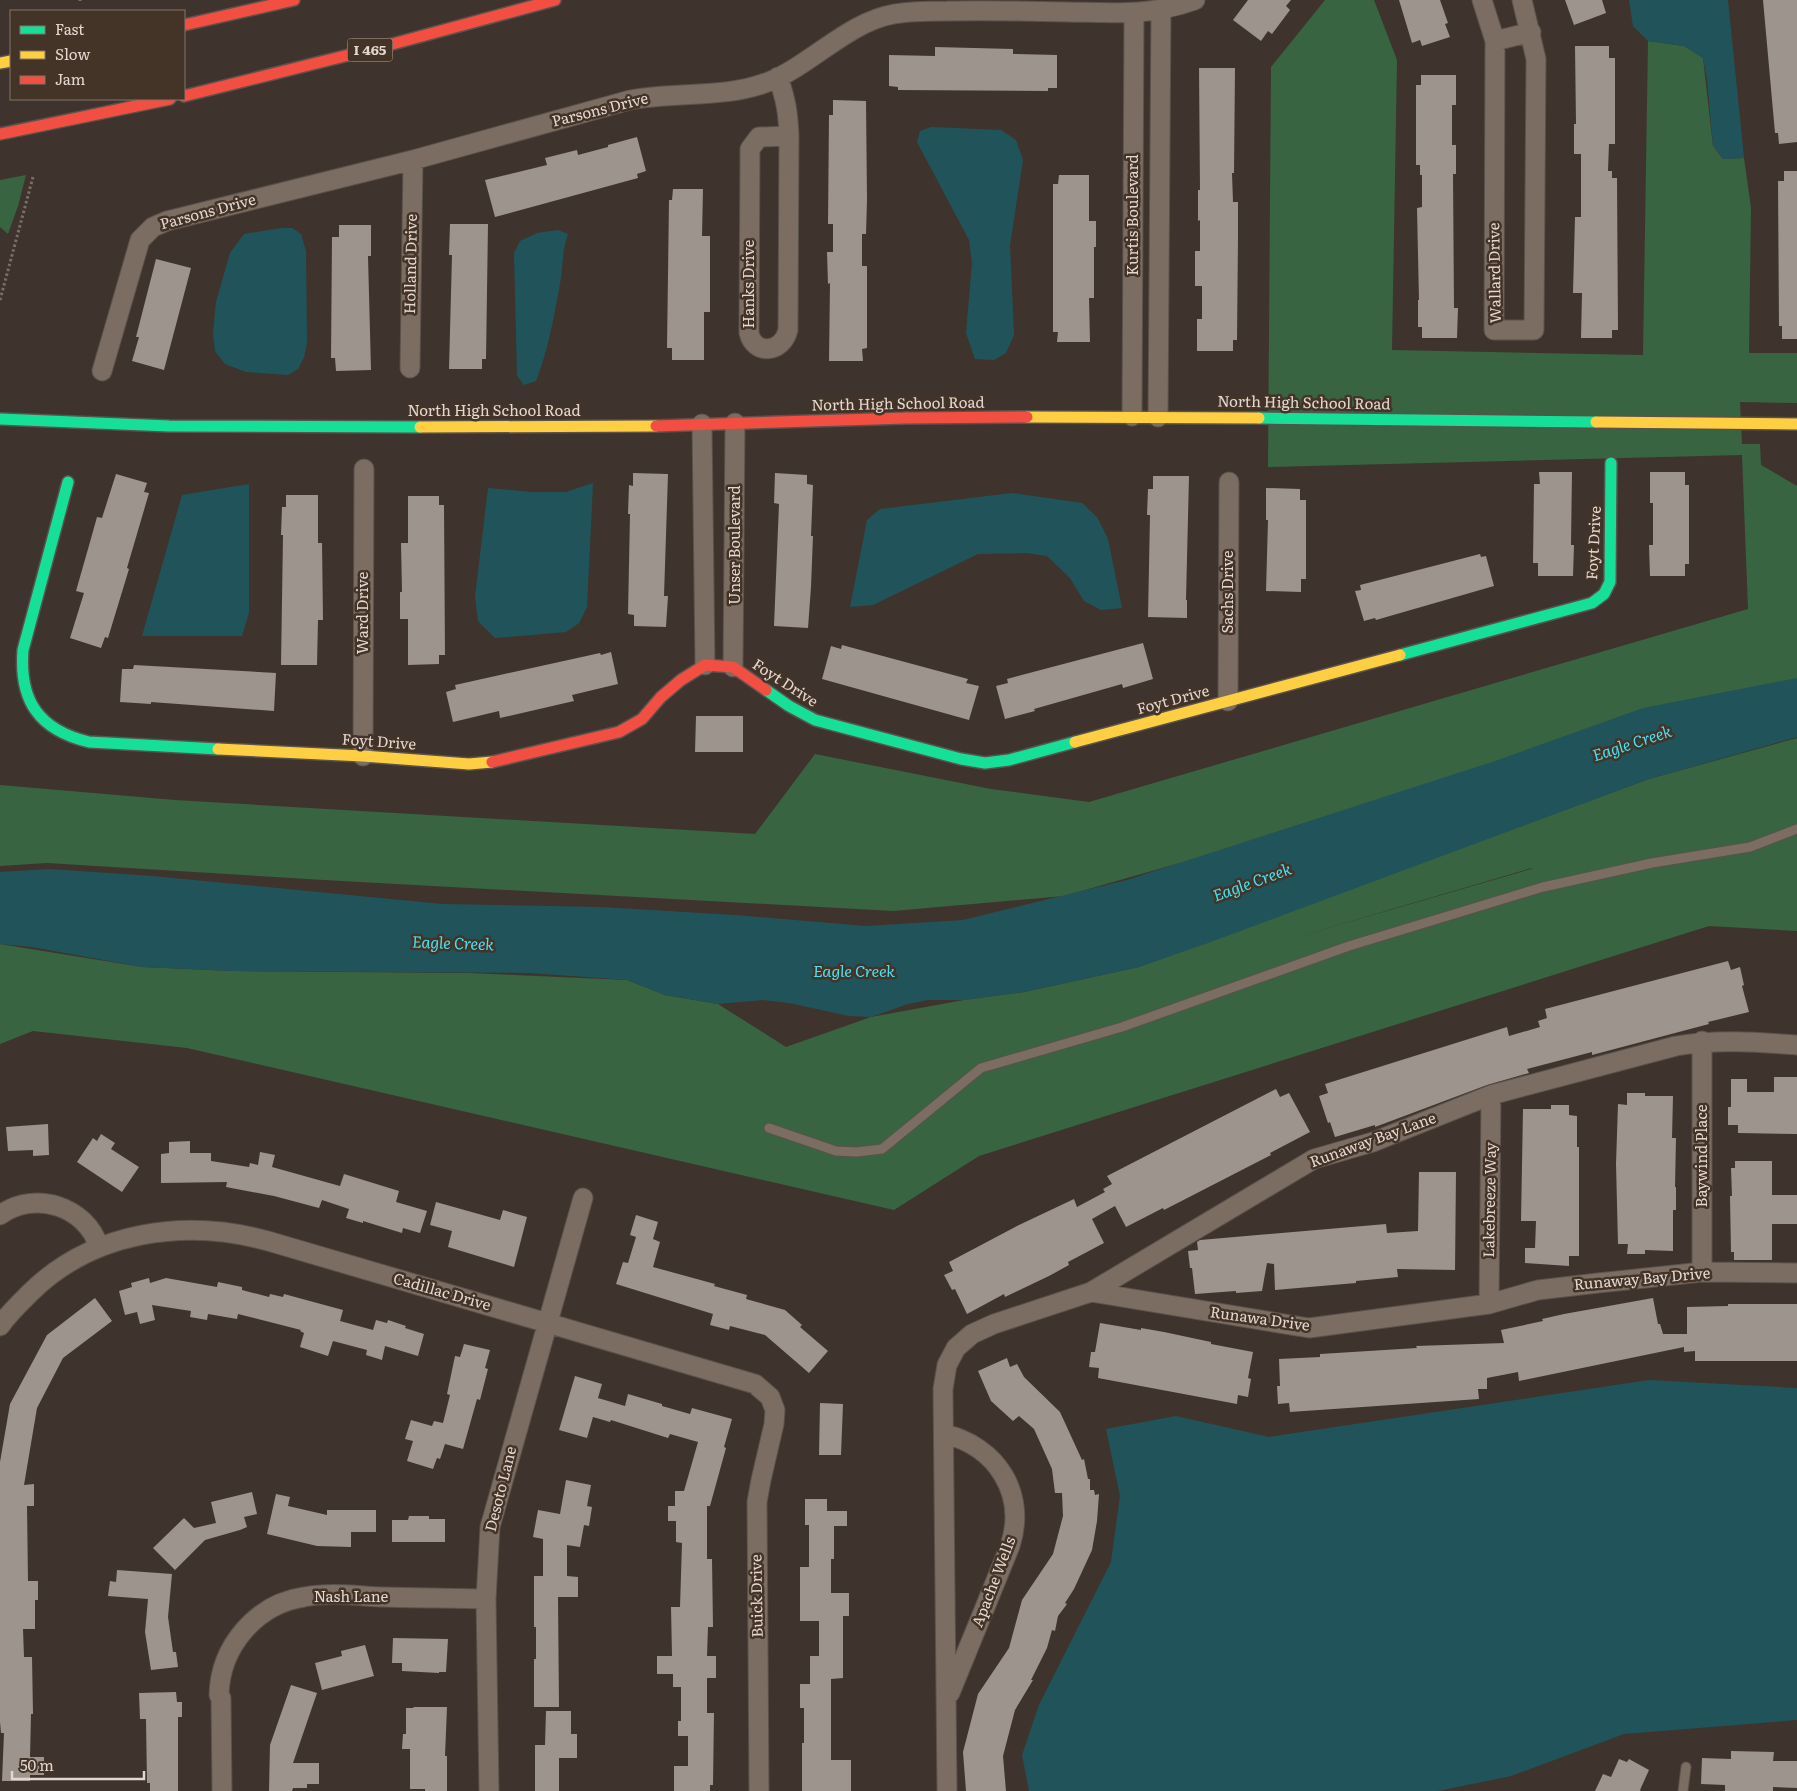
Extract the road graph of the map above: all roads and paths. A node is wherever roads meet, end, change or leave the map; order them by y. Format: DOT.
graph roads {
  1 [pos="294,0"];
  2 [pos="555,0"];
  3 [pos="1195,0"];
  4 [pos="1482,0"];
  5 [pos="1522,0"];
  6 [pos="1161,10"];
  7 [pos="1134,14"];
  8 [pos="185,25"];
  9 [pos="1531,32"];
  10 [pos="1495,41"];
  11 [pos="778,77"];
  12 [pos="185,96"];
  13 [pos="165,100"];
  14 [pos="0,134"];
  15 [pos="789,136"];
  16 [pos="1134,139"];
  17 [pos="1160,139"];
  18 [pos="413,160"];
  19 [pos="33,177"];
  20 [pos="1133,275"];
  21 [pos="1159,276"];
  22 [pos="0,300"];
  23 [pos="410,368"];
  24 [pos="102,371"];
  25 [pos="1132,416"];
  26 [pos="1158,417"];
  27 [pos="0,419"];
  28 [pos="735,423"];
  29 [pos="702,424"];
  30 [pos="1797,424"];
  31 [pos="1611,463"];
  32 [pos="364,469"];
  33 [pos="68,482"];
  34 [pos="1229,482"];
  35 [pos="705,665"];
  36 [pos="733,667"];
  37 [pos="1228,701"];
  38 [pos="363,756"];
  39 [pos="1797,829"];
  40 [pos="1702,1041"];
  41 [pos="1797,1045"];
  42 [pos="1491,1095"];
  43 [pos="770,1128"];
  44 [pos="583,1198"];
  45 [pos="0,1215"];
  46 [pos="99,1247"];
  47 [pos="1702,1272"];
  48 [pos="1797,1273"];
  49 [pos="1091,1292"];
  50 [pos="1489,1304"];
  51 [pos="546,1323"];
  52 [pos="0,1324"];
  53 [pos="956,1348"];
  54 [pos="772,1403"];
  55 [pos="944,1434"];
  56 [pos="486,1599"];
  57 [pos="947,1701"];
  58 [pos="1686,1767"];
  59 [pos="222,1791"];
  60 [pos="490,1791"];
  61 [pos="759,1791"];
  62 [pos="947,1791"];
  63 [pos="1683,1791"];
  1 -- 8 [label="main road"];
  2 -- 12 [label="main road, I 465"];
  3 -- 6 [label="street, Parsons Drive"];
  4 -- 10 [label="street, Wallard Drive"];
  5 -- 9 [label="street, Wallard Drive"];
  6 -- 7 [label="street, Parsons Drive"];
  6 -- 17 [label="street"];
  7 -- 11 [label="street, Parsons Drive"];
  7 -- 16 [label="street, Kurtis Boulevard"];
  9 -- 10 [label="street"];
  9 -- 10 [label="street, Wallard Drive"];
  11 -- 15 [label="street, Hanks Drive"];
  11 -- 18 [label="street, Parsons Drive"];
  13 -- 14 [label="main road"];
  15 -- 15 [label="street, Hanks Drive"];
  16 -- 17 [label="street"];
  16 -- 20 [label="street, Kurtis Boulevard"];
  17 -- 21 [label="street"];
  18 -- 23 [label="street, Holland Drive"];
  18 -- 24 [label="street, Parsons Drive"];
  19 -- 22 [label="path"];
  20 -- 21 [label="street"];
  20 -- 25 [label="street, Kurtis Boulevard"];
  21 -- 26 [label="street"];
  25 -- 26 [label="main road, North High School Road"];
  25 -- 28 [label="main road, North High School Road"];
  26 -- 30 [label="main road, North High School Road"];
  27 -- 29 [label="main road, North High School Road"];
  28 -- 29 [label="main road, North High School Road"];
  28 -- 36 [label="street, Unser Boulevard"];
  29 -- 35 [label="street, Unser Boulevard"];
  31 -- 37 [label="main road, Foyt Drive"];
  32 -- 38 [label="street, Ward Drive"];
  33 -- 38 [label="main road, Foyt Drive"];
  34 -- 37 [label="street, Sachs Drive"];
  35 -- 36 [label="main road, Foyt Drive"];
  35 -- 38 [label="main road, Foyt Drive"];
  36 -- 37 [label="main road, Foyt Drive"];
  39 -- 43 [label="lane"];
  40 -- 41 [label="street, Runaway Bay Lane"];
  40 -- 42 [label="street, Runaway Bay Lane"];
  40 -- 47 [label="street, Baywind Place"];
  42 -- 49 [label="street, Runaway Bay Lane"];
  42 -- 50 [label="street, Lakebreeze Way"];
  44 -- 51 [label="street, Desoto Lane"];
  45 -- 46 [label="street"];
  46 -- 51 [label="street, Cadillac Drive"];
  46 -- 52 [label="street, Cadillac Drive"];
  47 -- 48 [label="street, Runaway Bay Drive"];
  47 -- 50 [label="street, Runaway Bay Drive"];
  49 -- 50 [label="street, Runawa Drive"];
  49 -- 53 [label="street, Runaway Bay Lane"];
  51 -- 54 [label="street, Cadillac Drive"];
  51 -- 56 [label="street, Desoto Lane"];
  53 -- 55 [label="street, Apache Wells"];
  54 -- 61 [label="street, Buick Drive"];
  55 -- 57 [label="street, Apache Wells"];
  55 -- 57 [label="street, Apache Wells"];
  56 -- 59 [label="street, Nash Lane"];
  56 -- 60 [label="street, Desoto Lane"];
  57 -- 62 [label="street, Apache Wells"];
  58 -- 63 [label="lane"];
}
